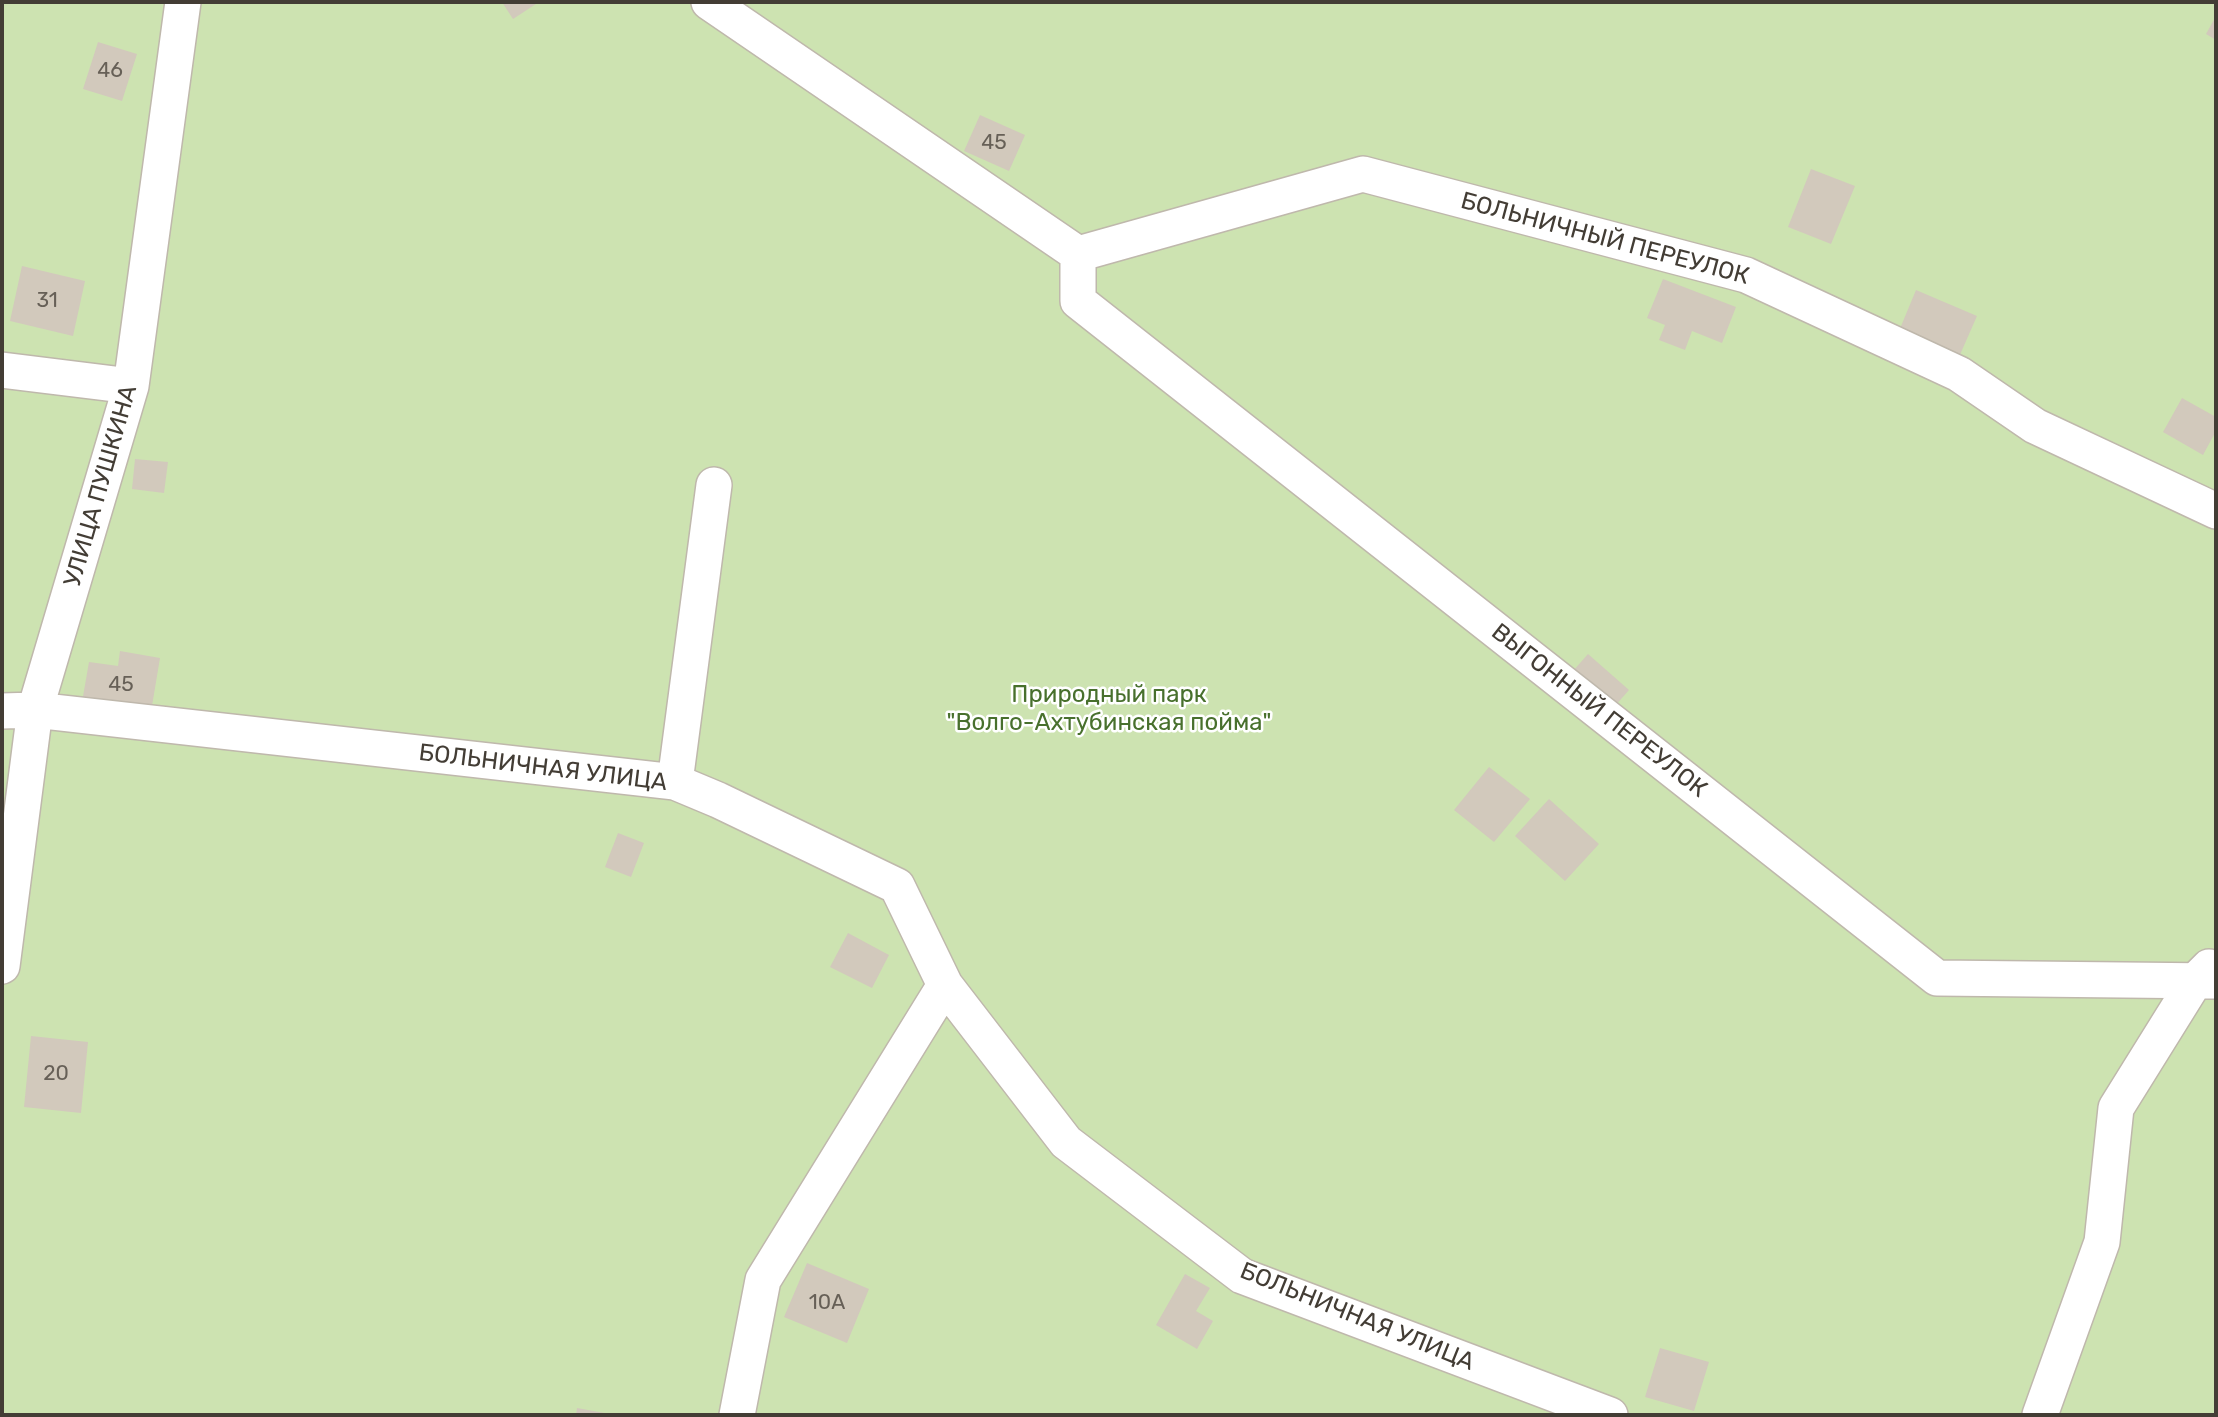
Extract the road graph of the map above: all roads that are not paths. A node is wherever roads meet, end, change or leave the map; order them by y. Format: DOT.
graph roads {
  1 [pos="183,2"];
  2 [pos="709,2"];
  3 [pos="1078,254"];
  4 [pos="2,370"];
  5 [pos="131,386"];
  6 [pos="714,485"];
  7 [pos="2216,511"];
  8 [pos="18,711"];
  9 [pos="675,782"];
  10 [pos="2,966"];
  11 [pos="2209,974"];
  12 [pos="945,985"];
  13 [pos="737,1415"];
  14 [pos="1610,1415"];
  15 [pos="2039,1415"];
  1 -- 5 [label="street, УЛИЦА ПУШКИНА"];
  2 -- 3 [label="street"];
  3 -- 7 [label="street, БОЛЬНИЧНЫЙ ПЕРЕУЛОК"];
  3 -- 11 [label="street, ВЫГОННЫЙ ПЕРЕУЛОК"];
  4 -- 5 [label="street"];
  5 -- 8 [label="street, УЛИЦА ПУШКИНА"];
  6 -- 9 [label="street"];
  8 -- 9 [label="street, БОЛЬНИЧНАЯ УЛИЦА"];
  8 -- 10 [label="street, УЛИЦА ПУШКИНА"];
  9 -- 12 [label="street, БОЛЬНИЧНАЯ УЛИЦА"];
  11 -- 15 [label="street"];
  12 -- 13 [label="street"];
  12 -- 14 [label="street, БОЛЬНИЧНАЯ УЛИЦА"];
}
